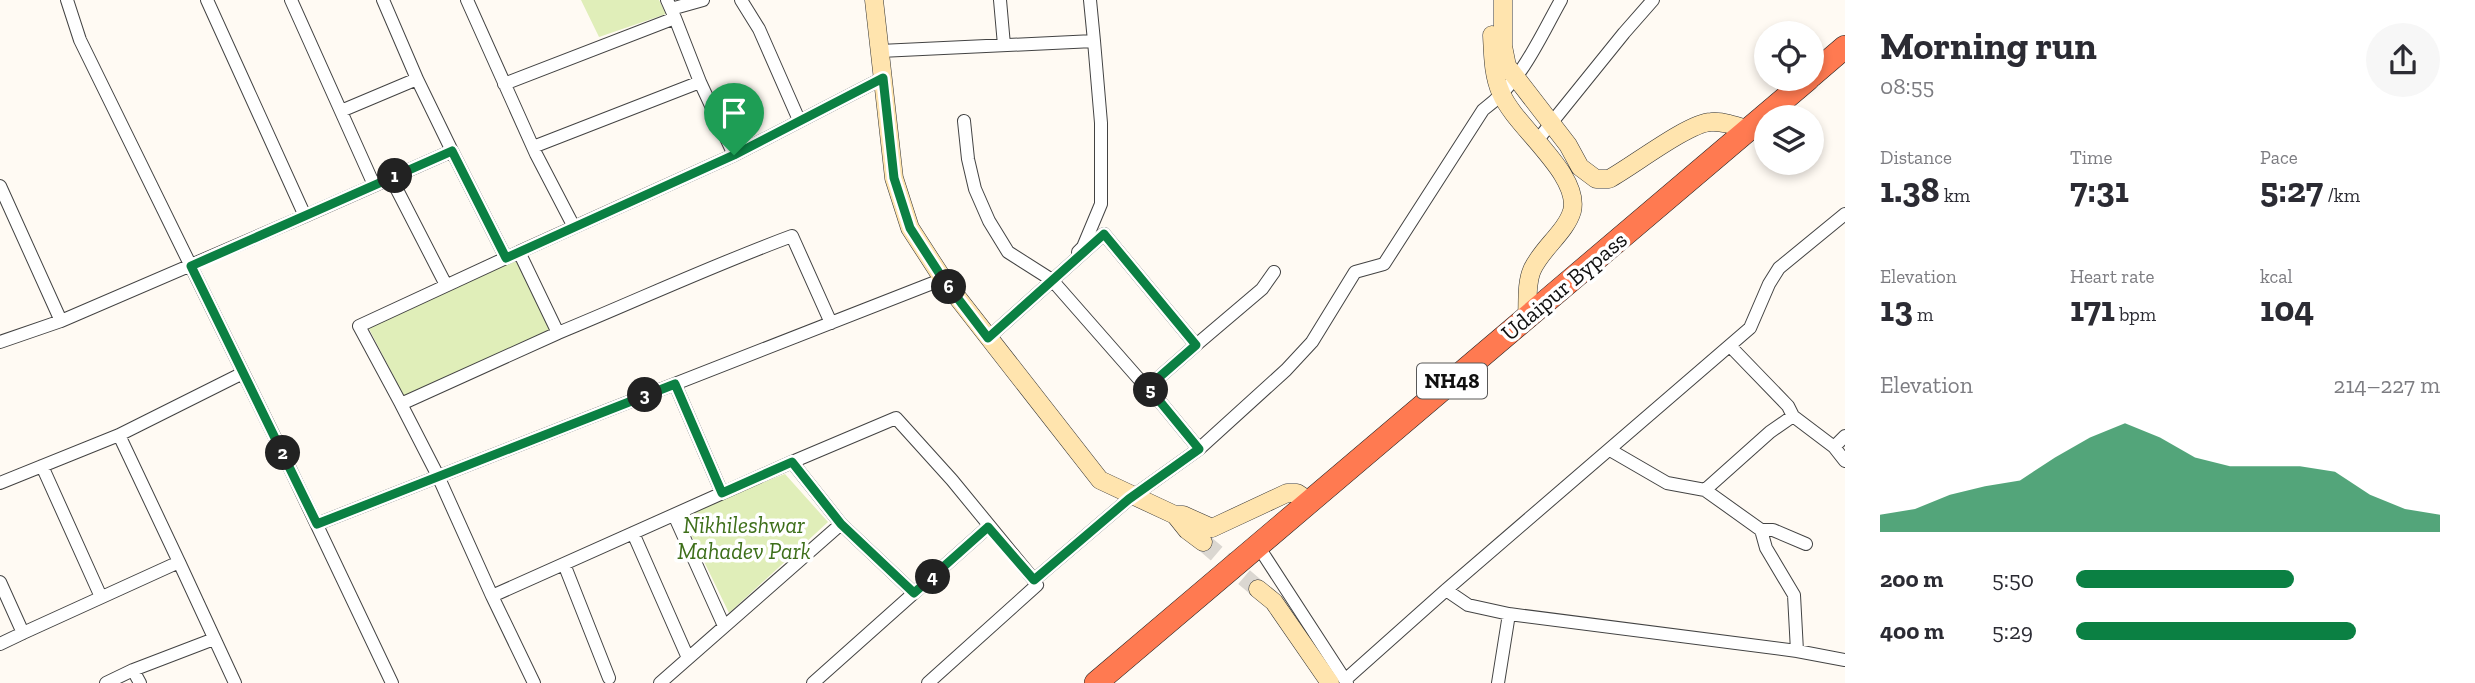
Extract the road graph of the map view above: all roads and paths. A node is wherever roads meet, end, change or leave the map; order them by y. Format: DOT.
graph roads {
  1 [pos="67,0"];
  2 [pos="207,0"];
  3 [pos="291,0"];
  4 [pos="383,0"];
  5 [pos="467,0"];
  6 [pos="702,0"];
  7 [pos="741,0"];
  8 [pos="874,0"];
  9 [pos="1000,0"];
  10 [pos="1090,0"];
  11 [pos="1492,0"];
  12 [pos="1503,0"];
  13 [pos="1560,0"];
  14 [pos="1653,0"];
  15 [pos="671,9"];
  16 [pos="1094,41"];
  17 [pos="1004,45"];
  18 [pos="1503,46"];
  19 [pos="1845,47"];
  20 [pos="1534,48"];
  21 [pos="880,51"];
  22 [pos="1824,66"];
  23 [pos="1506,73"];
  24 [pos="883,78"];
  25 [pos="417,79"];
  26 [pos="700,82"];
  27 [pos="504,84"];
  28 [pos="1795,91"];
  29 [pos="1502,96"];
  30 [pos="341,111"];
  31 [pos="799,120"];
  32 [pos="964,121"];
  33 [pos="1552,124"];
  34 [pos="1749,130"];
  35 [pos="1536,142"];
  36 [pos="533,147"];
  37 [pos="452,151"];
  38 [pos="734,155"];
  39 [pos="391,178"];
  40 [pos="374,185"];
  41 [pos="0,186"];
  42 [pos="1845,214"];
  43 [pos="305,216"];
  44 [pos="574,227"];
  45 [pos="519,252"];
  46 [pos="506,258"];
  47 [pos="191,266"];
  48 [pos="1274,272"];
  49 [pos="943,279"];
  50 [pos="1052,280"];
  51 [pos="446,285"];
  52 [pos="1527,318"];
  53 [pos="61,321"];
  54 [pos="831,323"];
  55 [pos="558,333"];
  56 [pos="988,338"];
  57 [pos="0,342"];
  58 [pos="1196,345"];
  59 [pos="1730,346"];
  60 [pos="243,373"];
  61 [pos="675,384"];
  62 [pos="1148,387"];
  63 [pos="401,404"];
  64 [pos="1793,416"];
  65 [pos="119,435"];
  66 [pos="1845,436"];
  67 [pos="1834,447"];
  68 [pos="1199,449"];
  69 [pos="1610,450"];
  70 [pos="1845,461"];
  71 [pos="792,462"];
  72 [pos="42,466"];
  73 [pos="438,476"];
  74 [pos="0,483"];
  75 [pos="1705,491"];
  76 [pos="722,493"];
  77 [pos="1135,495"];
  78 [pos="1309,502"];
  79 [pos="674,515"];
  80 [pos="1175,515"];
  81 [pos="317,524"];
  82 [pos="841,524"];
  83 [pos="988,527"];
  84 [pos="1761,530"];
  85 [pos="633,533"];
  86 [pos="1203,542"];
  87 [pos="1806,544"];
  88 [pos="1258,546"];
  89 [pos="179,562"];
  90 [pos="564,564"];
  91 [pos="1034,580"];
  92 [pos="0,582"];
  93 [pos="1258,589"];
  94 [pos="1446,590"];
  95 [pos="914,593"];
  96 [pos="492,596"];
  97 [pos="101,597"];
  98 [pos="1509,614"];
  99 [pos="724,626"];
  100 [pos="23,633"];
  101 [pos="214,639"];
  102 [pos="0,644"];
  103 [pos="1797,651"];
  104 [pos="688,658"];
  105 [pos="1845,660"];
  106 [pos="133,670"];
  107 [pos="609,678"];
  108 [pos="1341,682"];
  109 [pos="106,683"];
  110 [pos="140,683"];
  111 [pos="235,683"];
  112 [pos="392,683"];
  113 [pos="534,683"];
  114 [pos="660,683"];
  115 [pos="813,683"];
  116 [pos="928,683"];
  117 [pos="1096,683"];
  118 [pos="1498,683"];
  1 -- 47 [label="street"];
  2 -- 43 [label="street"];
  3 -- 30 [label="street"];
  4 -- 25 [label="street"];
  5 -- 27 [label="street"];
  6 -- 15 [label="street"];
  7 -- 31 [label="street"];
  8 -- 21 [label="street"];
  9 -- 17 [label="street"];
  10 -- 16 [label="street"];
  11 -- 23 [label="street"];
  12 -- 18 [label="street"];
  13 -- 20 [label="street"];
  14 -- 33 [label="street"];
  15 -- 26 [label="street"];
  15 -- 27 [label="street"];
  16 -- 17 [label="street"];
  16 -- 50 [label="street"];
  17 -- 21 [label="street"];
  18 -- 20 [label="street"];
  18 -- 23 [label="street"];
  19 -- 22 [label="highway, Udaipur Bypass / NH48"];
  20 -- 23 [label="street"];
  21 -- 24 [label="street"];
  23 -- 29 [label="street"];
  23 -- 33 [label="street"];
  24 -- 31 [label="street"];
  24 -- 49 [label="street"];
  25 -- 30 [label="street"];
  25 -- 37 [label="street"];
  26 -- 36 [label="street"];
  26 -- 38 [label="street"];
  27 -- 36 [label="street"];
  28 -- 34 [label="highway, Udaipur Bypass / NH48"];
  29 -- 35 [label="street"];
  29 -- 68 [label="street"];
  30 -- 40 [label="street"];
  31 -- 38 [label="street"];
  32 -- 50 [label="street"];
  33 -- 34 [label="street"];
  33 -- 35 [label="street"];
  34 -- 52 [label="highway, Udaipur Bypass / NH48"];
  35 -- 52 [label="street"];
  36 -- 44 [label="street"];
  37 -- 39 [label="street"];
  37 -- 46 [label="street"];
  38 -- 44 [label="street"];
  39 -- 40 [label="street"];
  39 -- 51 [label="street"];
  40 -- 43 [label="street"];
  41 -- 53 [label="street"];
  42 -- 59 [label="street"];
  43 -- 47 [label="street"];
  44 -- 45 [label="street"];
  45 -- 46 [label="street"];
  45 -- 55 [label="street"];
  46 -- 51 [label="street"];
  47 -- 53 [label="street"];
  47 -- 60 [label="street"];
  48 -- 58 [label="street"];
  49 -- 54 [label="street"];
  49 -- 56 [label="street"];
  50 -- 56 [label="street"];
  50 -- 58 [label="street"];
  50 -- 62 [label="street"];
  51 -- 63 [label="street"];
  52 -- 78 [label="highway, Udaipur Bypass / NH48"];
  53 -- 57 [label="street"];
  54 -- 55 [label="street"];
  54 -- 61 [label="street"];
  55 -- 63 [label="street"];
  56 -- 77 [label="street"];
  58 -- 62 [label="street"];
  59 -- 64 [label="street"];
  59 -- 69 [label="street"];
  60 -- 65 [label="street"];
  60 -- 81 [label="street"];
  61 -- 73 [label="street"];
  61 -- 76 [label="street"];
  62 -- 68 [label="street"];
  63 -- 73 [label="street"];
  64 -- 67 [label="street"];
  64 -- 75 [label="street"];
  65 -- 72 [label="street"];
  65 -- 89 [label="street"];
  66 -- 67 [label="street"];
  67 -- 70 [label="street"];
  68 -- 77 [label="street"];
  69 -- 75 [label="street"];
  69 -- 94 [label="street"];
  71 -- 76 [label="street"];
  71 -- 82 [label="street"];
  71 -- 83 [label="street"];
  72 -- 74 [label="street"];
  72 -- 97 [label="street"];
  73 -- 81 [label="street"];
  73 -- 96 [label="street"];
  75 -- 84 [label="street"];
  76 -- 79 [label="street"];
  77 -- 80 [label="street"];
  77 -- 91 [label="street"];
  78 -- 80 [label="street"];
  78 -- 88 [label="highway, Udaipur Bypass / NH48"];
  79 -- 85 [label="street"];
  79 -- 99 [label="street"];
  80 -- 86 [label="street"];
  81 -- 112 [label="street"];
  82 -- 95 [label="street"];
  82 -- 99 [label="street"];
  83 -- 91 [label="street"];
  83 -- 95 [label="street"];
  84 -- 87 [label="street"];
  84 -- 103 [label="street"];
  85 -- 90 [label="street"];
  85 -- 104 [label="street"];
  88 -- 108 [label="street"];
  88 -- 117 [label="highway, Udaipur Bypass / NH48"];
  89 -- 97 [label="street"];
  89 -- 101 [label="street"];
  90 -- 96 [label="street"];
  90 -- 107 [label="street"];
  91 -- 116 [label="street"];
  92 -- 100 [label="street"];
  93 -- 108 [label="street"];
  94 -- 98 [label="street"];
  94 -- 108 [label="street"];
  95 -- 115 [label="street"];
  96 -- 113 [label="street"];
  97 -- 100 [label="street"];
  98 -- 103 [label="street"];
  98 -- 118 [label="street"];
  99 -- 104 [label="street"];
  100 -- 102 [label="street"];
  101 -- 106 [label="street"];
  101 -- 111 [label="street"];
  103 -- 105 [label="street"];
  104 -- 114 [label="street"];
  106 -- 109 [label="street"];
  106 -- 110 [label="street"];
}
